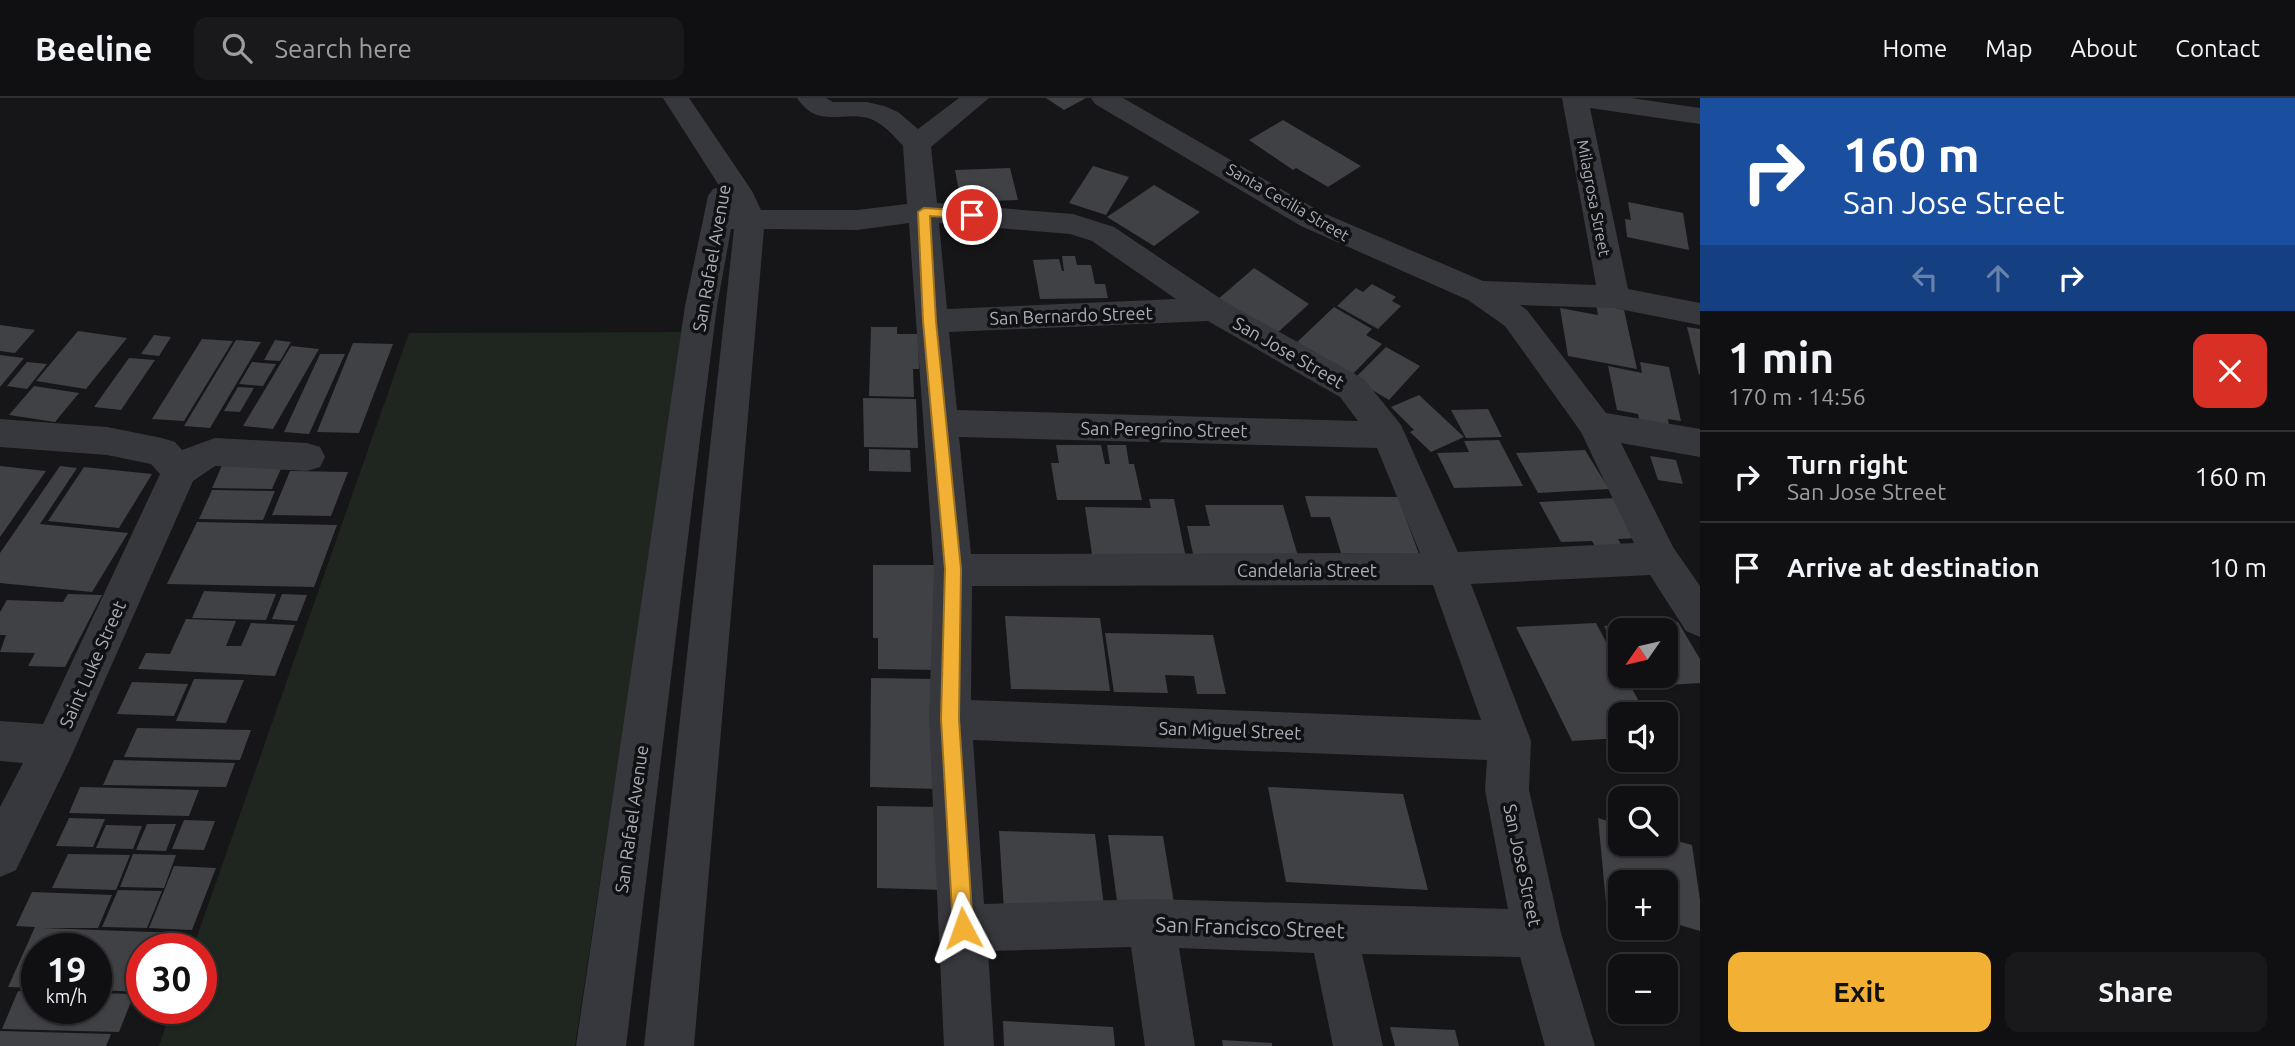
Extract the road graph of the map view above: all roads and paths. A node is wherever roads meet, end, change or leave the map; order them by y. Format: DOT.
graph roads {
  1 [pos="676,98"];
  2 [pos="810,98"];
  3 [pos="976,98"];
  4 [pos="1104,98"];
  5 [pos="1575,98"];
  6 [pos="1700,117"];
  7 [pos="917,144"];
  8 [pos="924,212"];
  9 [pos="734,219"];
  10 [pos="1479,292"];
  11 [pos="1614,297"];
  12 [pos="1213,309"];
  13 [pos="1700,314"];
  14 [pos="930,321"];
  15 [pos="940,423"];
  16 [pos="1595,425"];
  17 [pos="0,433"];
  18 [pos="1389,435"];
  19 [pos="682,439"];
  20 [pos="729,440"];
  21 [pos="1700,443"];
  22 [pos="307,457"];
  23 [pos="179,472"];
  24 [pos="1660,558"];
  25 [pos="953,569"];
  26 [pos="1446,569"];
  27 [pos="1700,620"];
  28 [pos="950,719"];
  29 [pos="0,741"];
  30 [pos="1510,741"];
  31 [pos="55,745"];
  32 [pos="627,851"];
  33 [pos="0,854"];
  34 [pos="687,854"];
  35 [pos="1151,923"];
  36 [pos="963,928"];
  37 [pos="1333,930"];
  38 [pos="1537,933"];
  39 [pos="1572,1045"];
  40 [pos="601,1046"];
  41 [pos="669,1046"];
  42 [pos="969,1046"];
  43 [pos="1170,1046"];
  44 [pos="1358,1046"];
  1 -- 9 [label="street, San Rafael Avenue"];
  2 -- 7 [label="street"];
  3 -- 7 [label="street"];
  4 -- 10 [label="street, Santa Cecilia Street"];
  5 -- 6 [label="street"];
  5 -- 11 [label="street, Milagrosa Street"];
  7 -- 8 [label="street"];
  8 -- 9 [label="street, San Jose Street"];
  8 -- 12 [label="street, San Jose Street"];
  8 -- 14 [label="street"];
  9 -- 19 [label="street, San Rafael Avenue"];
  9 -- 20 [label="street, San Rafael Avenue"];
  10 -- 11 [label="street, Santa Cecilia Street"];
  10 -- 16 [label="street, Santa Cecilia Street"];
  11 -- 13 [label="street, Santa Cecilia Street"];
  12 -- 14 [label="street, San Bernardo Street"];
  12 -- 18 [label="street, San Jose Street"];
  14 -- 15 [label="street"];
  15 -- 18 [label="street, San Peregrino Street"];
  15 -- 25 [label="street"];
  16 -- 21 [label="street"];
  16 -- 24 [label="street, Santa Cecilia Street"];
  17 -- 23 [label="street"];
  18 -- 26 [label="street, San Jose Street"];
  19 -- 20 [label="street"];
  19 -- 32 [label="street, San Rafael Avenue"];
  20 -- 34 [label="street, San Rafael Avenue"];
  22 -- 23 [label="street"];
  23 -- 31 [label="street, Saint Luke Street"];
  24 -- 26 [label="street, Candelaria Street"];
  24 -- 27 [label="street, Santa Cecilia Street"];
  25 -- 26 [label="street, Candelaria Street"];
  25 -- 28 [label="street"];
  26 -- 30 [label="street, San Jose Street"];
  28 -- 30 [label="street, San Miguel Street"];
  28 -- 36 [label="street"];
  29 -- 31 [label="street"];
  30 -- 38 [label="street, San Jose Street"];
  31 -- 33 [label="street, Saint Luke Street"];
  32 -- 34 [label="street"];
  32 -- 40 [label="street, San Rafael Avenue"];
  34 -- 41 [label="street, San Rafael Avenue"];
  35 -- 36 [label="street, San Francisco Street"];
  35 -- 37 [label="street, San Francisco Street"];
  35 -- 43 [label="street"];
  36 -- 42 [label="street"];
  37 -- 38 [label="street, San Francisco Street"];
  37 -- 44 [label="street"];
  38 -- 39 [label="street, San Jose Street"];
}
